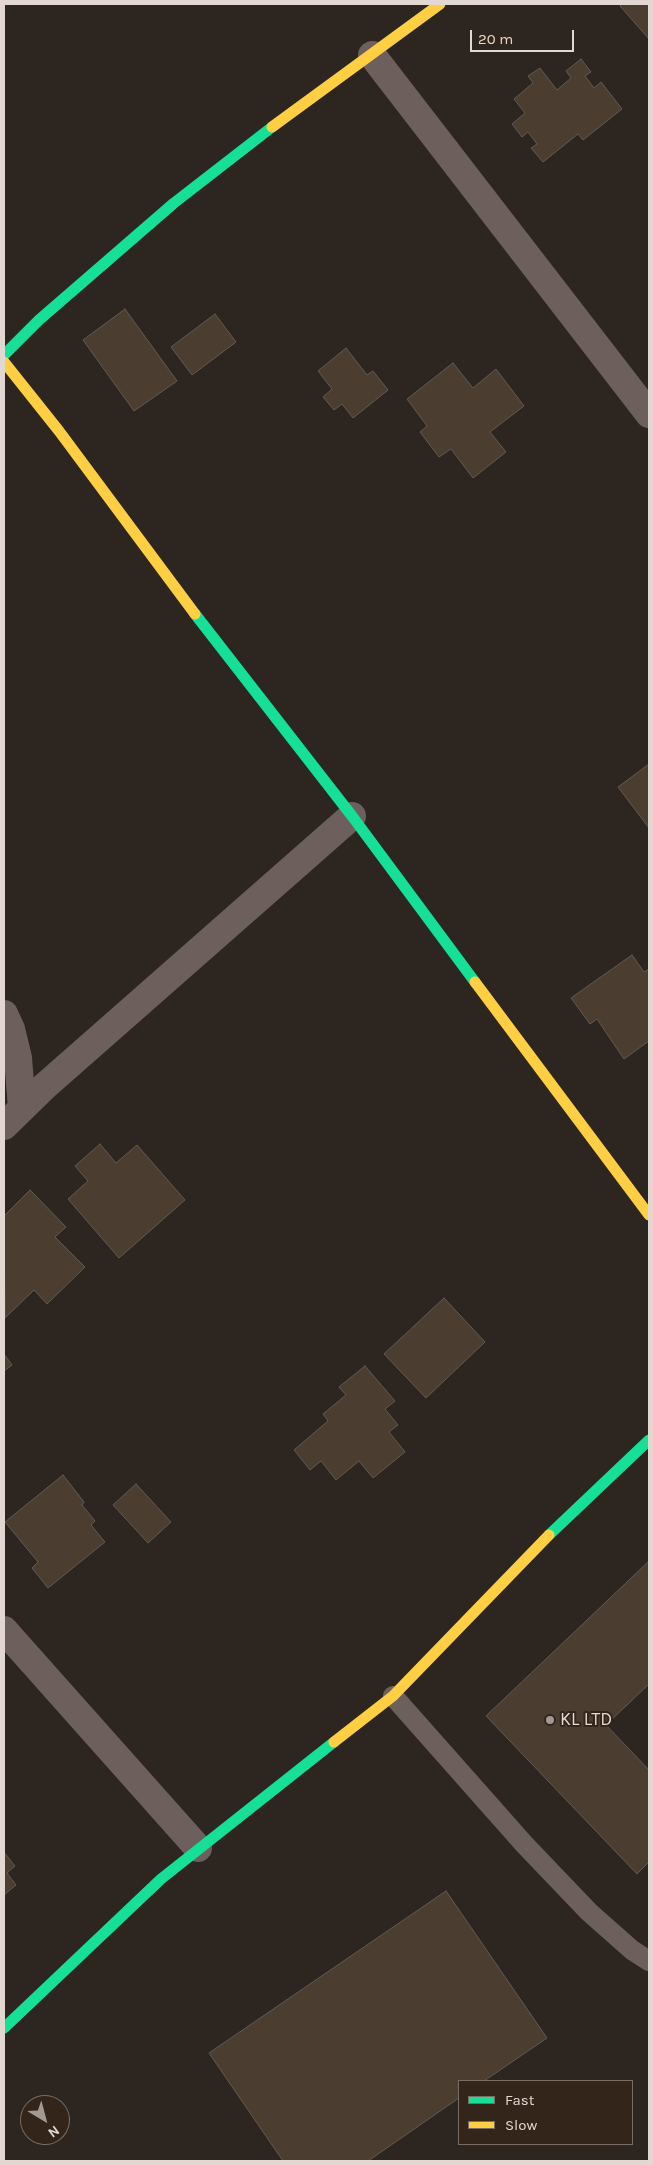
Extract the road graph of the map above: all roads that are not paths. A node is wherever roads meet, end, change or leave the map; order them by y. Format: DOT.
graph roads {
  1 [pos="440,4"];
  2 [pos="372,55"];
  3 [pos="4,355"];
  4 [pos="4,362"];
  5 [pos="649,414"];
  6 [pos="352,816"];
  7 [pos="4,1014"];
  8 [pos="13,1117"];
  9 [pos="649,1215"];
  10 [pos="649,1440"];
  11 [pos="4,1630"];
  12 [pos="392,1696"];
  13 [pos="198,1848"];
  14 [pos="649,1961"];
  15 [pos="4,2028"];
  1 -- 2 [label="street"];
  2 -- 3 [label="street"];
  2 -- 5 [label="street"];
  4 -- 6 [label="street"];
  6 -- 8 [label="street"];
  6 -- 9 [label="street"];
  7 -- 8 [label="street"];
  10 -- 12 [label="street"];
  11 -- 13 [label="street"];
  12 -- 13 [label="street"];
  12 -- 14 [label="lane"];
  13 -- 15 [label="street"];
}
